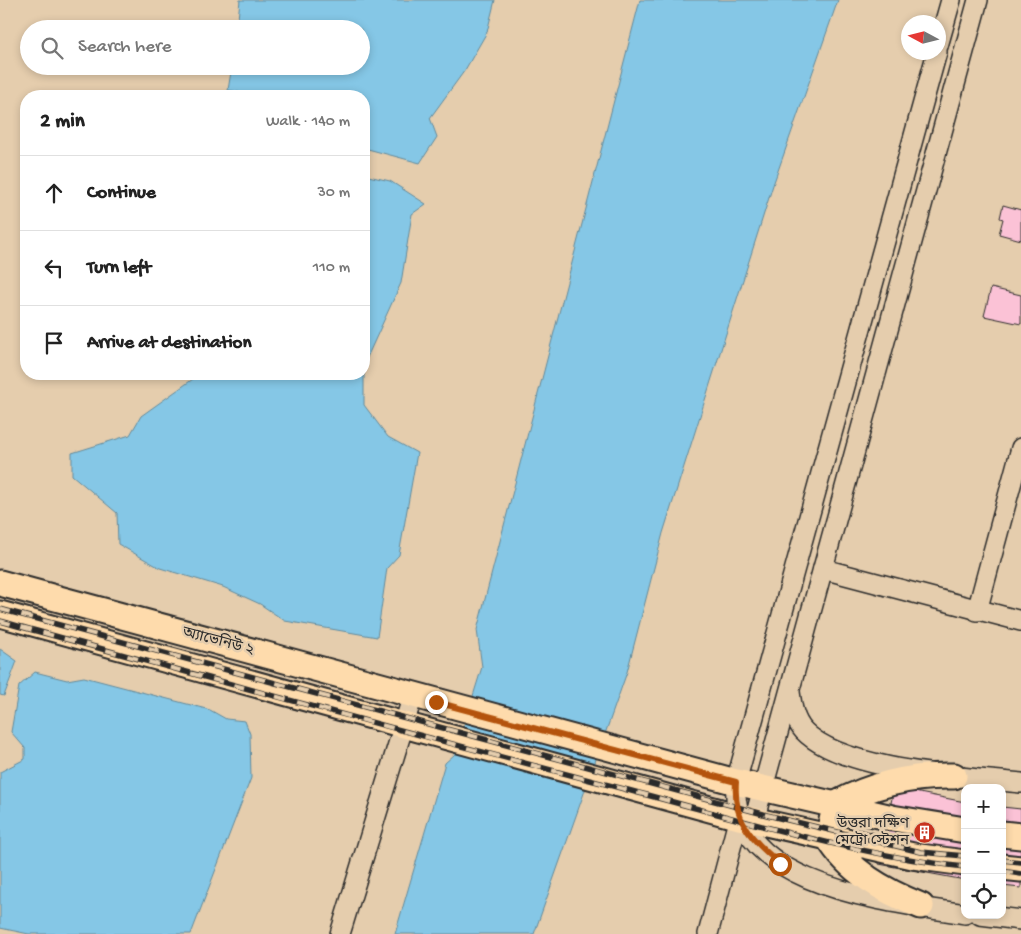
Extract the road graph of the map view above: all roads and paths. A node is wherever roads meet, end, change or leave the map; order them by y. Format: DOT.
graph roads {
  1 [pos="951,0"];
  2 [pos="978,0"];
  3 [pos="946,18"];
  4 [pos="935,60"];
  5 [pos="1021,448"];
  6 [pos="823,569"];
  7 [pos="0,583"];
  8 [pos="977,611"];
  9 [pos="0,614"];
  10 [pos="1021,621"];
  11 [pos="790,691"];
  12 [pos="413,695"];
  13 [pos="405,724"];
  14 [pos="954,776"];
  15 [pos="736,782"];
  16 [pos="1021,783"];
  17 [pos="761,787"];
  18 [pos="836,804"];
  19 [pos="746,819"];
  20 [pos="961,829"];
  21 [pos="1006,834"];
  22 [pos="1021,836"];
  23 [pos="828,837"];
  24 [pos="961,862"];
  25 [pos="1006,867"];
  26 [pos="1021,869"];
  27 [pos="921,906"];
  28 [pos="961,913"];
  29 [pos="1006,918"];
  30 [pos="1021,920"];
  31 [pos="340,934"];
  32 [pos="708,934"];
  1 -- 3 [label="street"];
  2 -- 6 [label="street"];
  4 -- 15 [label="street"];
  5 -- 8 [label="street"];
  6 -- 8 [label="street"];
  6 -- 11 [label="street"];
  7 -- 12 [label="main road, অ্যাভেনিউ ২"];
  8 -- 10 [label="street"];
  9 -- 13 [label="main road, অ্যাভেনিউ ২"];
  11 -- 14 [label="street"];
  11 -- 17 [label="street"];
  12 -- 13 [label="street"];
  12 -- 15 [label="main road, অ্যাভেনিউ ২"];
  13 -- 19 [label="main road, অ্যাভেনিউ ২"];
  13 -- 31 [label="street"];
  14 -- 16 [label="street"];
  14 -- 18 [label="main road"];
  15 -- 17 [label="main road, অ্যাভেনিউ ২"];
  15 -- 19 [label="street"];
  17 -- 18 [label="main road, অ্যাভেনিউ ২"];
  17 -- 19 [label="street"];
  18 -- 20 [label="main road, অ্যাভেনিউ ২"];
  18 -- 23 [label="main road"];
  19 -- 23 [label="main road, অ্যাভেনিউ ২"];
  19 -- 27 [label="street"];
  19 -- 32 [label="street"];
  21 -- 22 [label="main road"];
  23 -- 24 [label="main road, অ্যাভেনিউ ২"];
  23 -- 27 [label="main road"];
  25 -- 26 [label="main road"];
  27 -- 28 [label="street"];
  29 -- 30 [label="street"];
}
